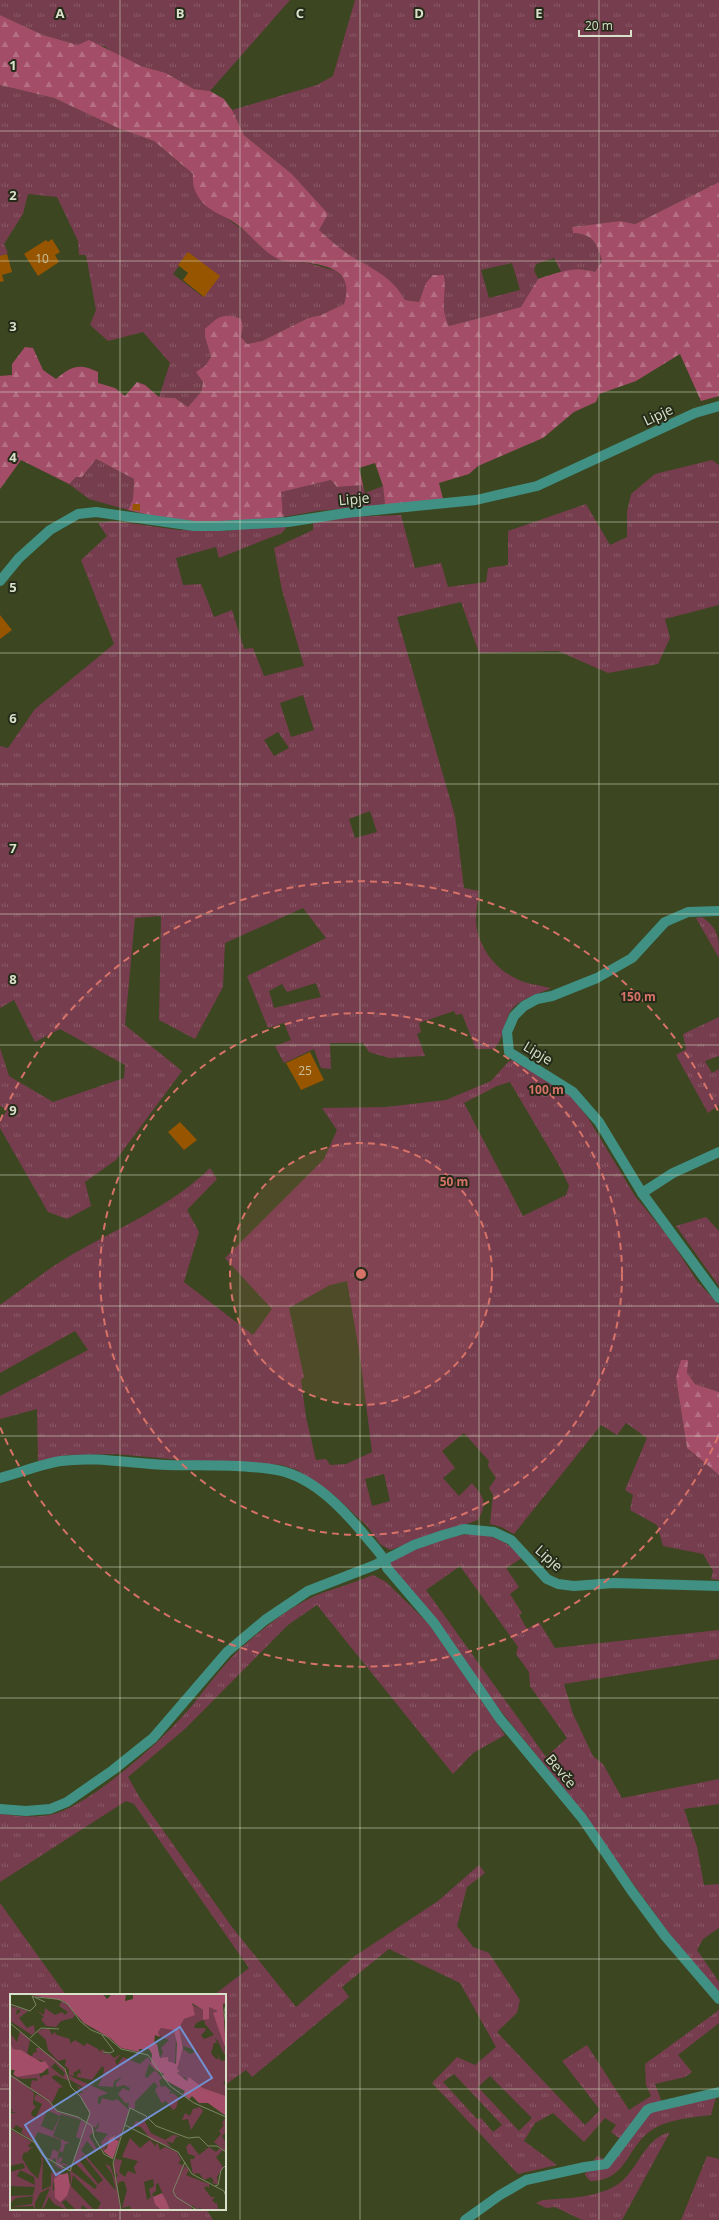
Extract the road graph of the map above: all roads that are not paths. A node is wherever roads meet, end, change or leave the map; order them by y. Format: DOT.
graph roads {
  1 [pos="719,406"];
  2 [pos="0,581"];
  3 [pos="719,911"];
  4 [pos="719,1152"];
  5 [pos="642,1193"];
  6 [pos="719,1298"];
  7 [pos="0,1478"];
  8 [pos="385,1559"];
  9 [pos="719,1586"];
  10 [pos="0,1809"];
  11 [pos="719,1999"];
  12 [pos="719,2092"];
  13 [pos="465,2220"];
  1 -- 2 [label="street, Lipje"];
  3 -- 5 [label="street, Lipje"];
  4 -- 5 [label="street"];
  5 -- 6 [label="street, Lipje"];
  7 -- 8 [label="street, Bevče"];
  8 -- 9 [label="street, Lipje"];
  8 -- 10 [label="street, Lipje"];
  8 -- 11 [label="street, Bevče"];
  12 -- 13 [label="street"];
}
